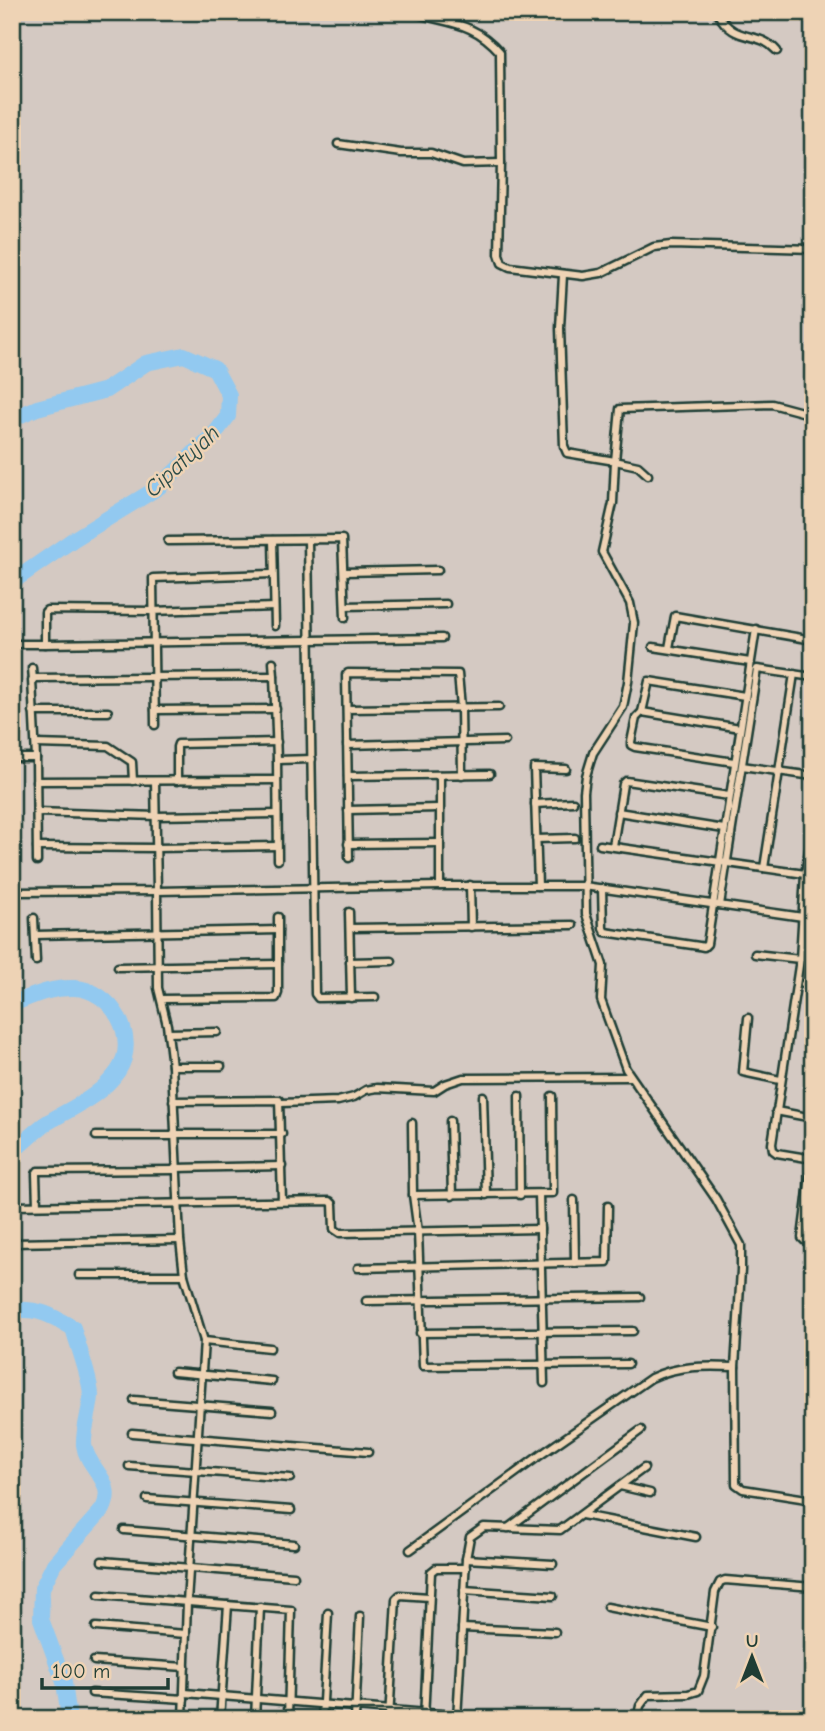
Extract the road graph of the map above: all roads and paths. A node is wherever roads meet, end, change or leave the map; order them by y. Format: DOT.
graph roads {
  1 [pos="411,12"];
  2 [pos="717,12"];
  3 [pos="777,51"];
  4 [pos="338,144"];
  5 [pos="501,163"];
  6 [pos="813,249"];
  7 [pos="563,275"];
  8 [pos="813,415"];
  9 [pos="615,461"];
  10 [pos="648,475"];
  11 [pos="273,540"];
  12 [pos="308,540"];
  13 [pos="168,541"];
  14 [pos="438,570"];
  15 [pos="344,572"];
  16 [pos="272,574"];
  17 [pos="446,604"];
  18 [pos="345,606"];
  19 [pos="274,607"];
  20 [pos="152,611"];
  21 [pos="345,618"];
  22 [pos="275,626"];
  23 [pos="759,630"];
  24 [pos="442,638"];
  25 [pos="310,640"];
  26 [pos="813,640"];
  27 [pos="153,643"];
  28 [pos="12,644"];
  29 [pos="45,644"];
  30 [pos="653,647"];
  31 [pos="668,648"];
  32 [pos="274,662"];
  33 [pos="750,662"];
  34 [pos="32,668"];
  35 [pos="793,674"];
  36 [pos="274,676"];
  37 [pos="154,677"];
  38 [pos="813,677"];
  39 [pos="33,680"];
  40 [pos="745,696"];
  41 [pos="461,707"];
  42 [pos="499,707"];
  43 [pos="276,709"];
  44 [pos="347,709"];
  45 [pos="155,710"];
  46 [pos="33,712"];
  47 [pos="107,712"];
  48 [pos="642,712"];
  49 [pos="155,725"];
  50 [pos="740,728"];
  51 [pos="461,741"];
  52 [pos="505,741"];
  53 [pos="276,742"];
  54 [pos="36,744"];
  55 [pos="347,745"];
  56 [pos="12,758"];
  57 [pos="36,758"];
  58 [pos="277,760"];
  59 [pos="312,760"];
  60 [pos="734,762"];
  61 [pos="742,766"];
  62 [pos="566,769"];
  63 [pos="779,771"];
  64 [pos="490,774"];
  65 [pos="440,775"];
  66 [pos="462,775"];
  67 [pos="348,776"];
  68 [pos="813,776"];
  69 [pos="276,780"];
  70 [pos="36,781"];
  71 [pos="133,781"];
  72 [pos="155,781"];
  73 [pos="177,781"];
  74 [pos="729,796"];
  75 [pos="573,802"];
  76 [pos="535,804"];
  77 [pos="439,808"];
  78 [pos="348,810"];
  79 [pos="37,812"];
  80 [pos="618,812"];
  81 [pos="277,814"];
  82 [pos="156,816"];
  83 [pos="813,827"];
  84 [pos="724,829"];
  85 [pos="575,838"];
  86 [pos="536,839"];
  87 [pos="440,843"];
  88 [pos="348,844"];
  89 [pos="600,845"];
  90 [pos="277,846"];
  91 [pos="613,846"];
  92 [pos="37,847"];
  93 [pos="156,848"];
  94 [pos="349,858"];
  95 [pos="278,860"];
  96 [pos="37,861"];
  97 [pos="718,862"];
  98 [pos="727,863"];
  99 [pos="764,868"];
  100 [pos="805,874"];
  101 [pos="440,886"];
  102 [pos="470,886"];
  103 [pos="538,886"];
  104 [pos="584,886"];
  105 [pos="602,888"];
  106 [pos="313,890"];
  107 [pos="157,891"];
  108 [pos="12,892"];
  109 [pos="716,905"];
  110 [pos="349,912"];
  111 [pos="278,917"];
  112 [pos="803,917"];
  113 [pos="34,918"];
  114 [pos="573,925"];
  115 [pos="471,927"];
  116 [pos="350,928"];
  117 [pos="278,930"];
  118 [pos="157,932"];
  119 [pos="35,935"];
  120 [pos="755,954"];
  121 [pos="800,959"];
  122 [pos="36,961"];
  123 [pos="392,961"];
  124 [pos="350,962"];
  125 [pos="278,964"];
  126 [pos="158,966"];
  127 [pos="118,967"];
  128 [pos="804,984"];
  129 [pos="813,986"];
  130 [pos="375,997"];
  131 [pos="351,998"];
  132 [pos="161,999"];
  133 [pos="748,1018"];
  134 [pos="217,1032"];
  135 [pos="169,1033"];
  136 [pos="172,1066"];
  137 [pos="221,1066"];
  138 [pos="631,1077"];
  139 [pos="780,1080"];
  140 [pos="483,1096"];
  141 [pos="519,1096"];
  142 [pos="552,1096"];
  143 [pos="173,1101"];
  144 [pos="281,1103"];
  145 [pos="776,1111"];
  146 [pos="813,1118"];
  147 [pos="450,1121"];
  148 [pos="412,1123"];
  149 [pos="282,1134"];
  150 [pos="174,1135"];
  151 [pos="96,1136"];
  152 [pos="813,1159"];
  153 [pos="282,1166"];
  154 [pos="175,1169"];
  155 [pos="539,1194"];
  156 [pos="413,1195"];
  157 [pos="486,1195"];
  158 [pos="520,1195"];
  159 [pos="452,1196"];
  160 [pos="574,1200"];
  161 [pos="282,1201"];
  162 [pos="178,1203"];
  163 [pos="37,1205"];
  164 [pos="12,1206"];
  165 [pos="608,1206"];
  166 [pos="540,1229"];
  167 [pos="418,1232"];
  168 [pos="180,1240"];
  169 [pos="813,1242"];
  170 [pos="12,1243"];
  171 [pos="575,1263"];
  172 [pos="541,1264"];
  173 [pos="419,1266"];
  174 [pos="359,1268"];
  175 [pos="79,1275"];
  176 [pos="184,1275"];
  177 [pos="640,1297"];
  178 [pos="542,1298"];
  179 [pos="420,1300"];
  180 [pos="366,1301"];
  181 [pos="633,1331"];
  182 [pos="543,1332"];
  183 [pos="420,1333"];
  184 [pos="204,1341"];
  185 [pos="270,1348"];
  186 [pos="628,1364"];
  187 [pos="544,1365"];
  188 [pos="735,1367"];
  189 [pos="174,1372"];
  190 [pos="202,1375"];
  191 [pos="272,1381"];
  192 [pos="544,1383"];
  193 [pos="134,1400"];
  194 [pos="200,1406"];
  195 [pos="272,1411"];
  196 [pos="641,1430"];
  197 [pos="132,1433"];
  198 [pos="198,1438"];
  199 [pos="368,1452"];
  200 [pos="129,1466"];
  201 [pos="643,1468"];
  202 [pos="196,1471"];
  203 [pos="290,1478"];
  204 [pos="620,1486"];
  205 [pos="650,1493"];
  206 [pos="146,1499"];
  207 [pos="813,1500"];
  208 [pos="194,1503"];
  209 [pos="291,1510"];
  210 [pos="582,1515"];
  211 [pos="508,1528"];
  212 [pos="124,1530"];
  213 [pos="191,1536"];
  214 [pos="696,1537"];
  215 [pos="294,1544"];
  216 [pos="410,1550"];
  217 [pos="466,1559"];
  218 [pos="102,1561"];
  219 [pos="553,1564"];
  220 [pos="189,1568"];
  221 [pos="466,1568"];
  222 [pos="294,1576"];
  223 [pos="813,1587"];
  224 [pos="464,1591"];
  225 [pos="99,1595"];
  226 [pos="552,1596"];
  227 [pos="429,1597"];
  228 [pos="187,1602"];
  229 [pos="228,1605"];
  230 [pos="260,1607"];
  231 [pos="607,1607"];
  232 [pos="328,1613"];
  233 [pos="360,1616"];
  234 [pos="96,1627"];
  235 [pos="462,1628"];
  236 [pos="712,1628"];
  237 [pos="555,1632"];
  238 [pos="186,1634"];
  239 [pos="94,1661"];
  240 [pos="185,1667"];
  241 [pos="92,1693"];
  242 [pos="184,1696"];
  243 [pos="222,1696"];
  244 [pos="256,1698"];
  245 [pos="289,1701"];
  246 [pos="323,1703"];
  247 [pos="356,1706"];
  248 [pos="390,1709"];
  249 [pos="424,1715"];
  250 [pos="457,1716"];
  251 [pos="500,1718"];
  252 [pos="183,1719"];
  253 [pos="220,1719"];
  254 [pos="255,1719"];
  255 [pos="288,1719"];
  256 [pos="322,1719"];
  257 [pos="355,1719"];
  258 [pos="389,1719"];
  259 [pos="508,1719"];
  260 [pos="637,1719"];
  1 -- 5 [label="street"];
  2 -- 3 [label="street"];
  4 -- 5 [label="street"];
  5 -- 7 [label="street"];
  6 -- 7 [label="street"];
  7 -- 9 [label="street"];
  8 -- 9 [label="street"];
  9 -- 10 [label="street"];
  9 -- 104 [label="street"];
  11 -- 12 [label="street"];
  11 -- 13 [label="street"];
  11 -- 16 [label="street"];
  12 -- 15 [label="street"];
  12 -- 25 [label="street"];
  14 -- 15 [label="street"];
  15 -- 18 [label="street"];
  16 -- 19 [label="street"];
  16 -- 20 [label="street"];
  17 -- 18 [label="street"];
  18 -- 21 [label="street"];
  19 -- 20 [label="street"];
  19 -- 22 [label="street"];
  20 -- 27 [label="street"];
  20 -- 29 [label="street"];
  23 -- 26 [label="street"];
  23 -- 31 [label="street"];
  23 -- 33 [label="street"];
  24 -- 25 [label="street"];
  25 -- 27 [label="street"];
  25 -- 59 [label="street"];
  27 -- 29 [label="street"];
  27 -- 37 [label="street"];
  28 -- 29 [label="street"];
  30 -- 31 [label="street"];
  31 -- 33 [label="street"];
  32 -- 36 [label="street"];
  33 -- 40 [label="street"];
  34 -- 39 [label="street"];
  35 -- 38 [label="street"];
  35 -- 61 [label="street"];
  35 -- 63 [label="street"];
  36 -- 37 [label="street"];
  36 -- 43 [label="street"];
  37 -- 39 [label="street"];
  37 -- 45 [label="street"];
  39 -- 46 [label="street"];
  40 -- 48 [label="street"];
  40 -- 50 [label="street"];
  41 -- 42 [label="street"];
  41 -- 44 [label="street"];
  41 -- 44 [label="street"];
  41 -- 51 [label="street"];
  43 -- 45 [label="street"];
  43 -- 53 [label="street"];
  44 -- 55 [label="street"];
  45 -- 49 [label="street"];
  46 -- 47 [label="street"];
  46 -- 54 [label="street"];
  48 -- 50 [label="street"];
  48 -- 60 [label="street"];
  50 -- 60 [label="street"];
  51 -- 52 [label="street"];
  51 -- 55 [label="street"];
  51 -- 66 [label="street"];
  53 -- 58 [label="street"];
  53 -- 73 [label="street"];
  54 -- 57 [label="street"];
  54 -- 71 [label="street"];
  55 -- 67 [label="street"];
  56 -- 57 [label="street"];
  57 -- 70 [label="street"];
  58 -- 59 [label="street"];
  58 -- 69 [label="street"];
  59 -- 106 [label="street"];
  60 -- 74 [label="street"];
  61 -- 63 [label="street"];
  61 -- 98 [label="street"];
  62 -- 76 [label="street"];
  63 -- 68 [label="street"];
  63 -- 99 [label="street"];
  64 -- 66 [label="street"];
  65 -- 66 [label="street"];
  65 -- 67 [label="street"];
  65 -- 77 [label="street"];
  67 -- 78 [label="street"];
  69 -- 73 [label="street"];
  69 -- 81 [label="street"];
  70 -- 71 [label="street"];
  70 -- 79 [label="street"];
  71 -- 72 [label="street"];
  72 -- 73 [label="street"];
  72 -- 82 [label="street"];
  74 -- 80 [label="street"];
  74 -- 84 [label="street"];
  75 -- 76 [label="street"];
  76 -- 86 [label="street"];
  77 -- 78 [label="street"];
  77 -- 87 [label="street"];
  78 -- 88 [label="street"];
  79 -- 82 [label="street"];
  79 -- 92 [label="street"];
  80 -- 84 [label="street"];
  80 -- 91 [label="street"];
  81 -- 82 [label="street"];
  81 -- 90 [label="street"];
  82 -- 93 [label="street"];
  83 -- 100 [label="street"];
  84 -- 97 [label="street"];
  85 -- 86 [label="street"];
  86 -- 103 [label="street"];
  87 -- 88 [label="street"];
  87 -- 101 [label="street"];
  88 -- 94 [label="street"];
  89 -- 91 [label="street"];
  90 -- 93 [label="street"];
  90 -- 95 [label="street"];
  91 -- 97 [label="street"];
  92 -- 93 [label="street"];
  92 -- 96 [label="street"];
  93 -- 107 [label="street"];
  97 -- 98 [label="street"];
  97 -- 109 [label="street"];
  98 -- 99 [label="street"];
  98 -- 109 [label="street"];
  99 -- 100 [label="street"];
  100 -- 112 [label="street"];
  101 -- 102 [label="street"];
  101 -- 106 [label="street"];
  102 -- 103 [label="street"];
  102 -- 115 [label="street"];
  103 -- 104 [label="street"];
  104 -- 105 [label="street"];
  104 -- 138 [label="street"];
  105 -- 109 [label="street"];
  105 -- 109 [label="street"];
  106 -- 107 [label="street"];
  106 -- 131 [label="street"];
  107 -- 108 [label="street"];
  107 -- 118 [label="street"];
  109 -- 112 [label="street"];
  110 -- 116 [label="street"];
  111 -- 117 [label="street"];
  112 -- 121 [label="street"];
  113 -- 119 [label="street"];
  114 -- 115 [label="street"];
  115 -- 116 [label="street"];
  116 -- 124 [label="street"];
  117 -- 118 [label="street"];
  117 -- 125 [label="street"];
  118 -- 119 [label="street"];
  118 -- 126 [label="street"];
  119 -- 122 [label="street"];
  120 -- 121 [label="street"];
  121 -- 139 [label="street"];
  123 -- 124 [label="street"];
  124 -- 131 [label="street"];
  125 -- 126 [label="street"];
  125 -- 132 [label="street"];
  126 -- 127 [label="street"];
  126 -- 132 [label="street"];
  128 -- 129 [label="street"];
  130 -- 131 [label="street"];
  132 -- 135 [label="street"];
  133 -- 139 [label="street"];
  134 -- 135 [label="street"];
  135 -- 136 [label="street"];
  136 -- 137 [label="street"];
  136 -- 143 [label="street"];
  138 -- 144 [label="street"];
  138 -- 188 [label="street"];
  139 -- 145 [label="street"];
  140 -- 157 [label="street"];
  141 -- 158 [label="street"];
  142 -- 155 [label="street"];
  143 -- 144 [label="street"];
  143 -- 150 [label="street"];
  144 -- 149 [label="street"];
  145 -- 146 [label="street"];
  145 -- 152 [label="street"];
  147 -- 159 [label="street"];
  148 -- 156 [label="street"];
  149 -- 150 [label="street"];
  149 -- 153 [label="street"];
  150 -- 151 [label="street"];
  150 -- 154 [label="street"];
  152 -- 169 [label="street"];
  153 -- 154 [label="street"];
  153 -- 161 [label="street"];
  154 -- 162 [label="street"];
  154 -- 163 [label="street"];
  155 -- 158 [label="street"];
  155 -- 166 [label="street"];
  156 -- 159 [label="street"];
  156 -- 167 [label="street"];
  157 -- 158 [label="street"];
  157 -- 159 [label="street"];
  160 -- 171 [label="street"];
  161 -- 162 [label="street"];
  161 -- 167 [label="street"];
  162 -- 163 [label="street"];
  162 -- 168 [label="street"];
  163 -- 164 [label="street"];
  165 -- 171 [label="street"];
  166 -- 167 [label="street"];
  166 -- 172 [label="street"];
  167 -- 173 [label="street"];
  168 -- 170 [label="street"];
  168 -- 176 [label="street"];
  171 -- 172 [label="street"];
  172 -- 173 [label="street"];
  172 -- 178 [label="street"];
  173 -- 174 [label="street"];
  173 -- 179 [label="street"];
  175 -- 176 [label="street"];
  176 -- 184 [label="street"];
  177 -- 178 [label="street"];
  178 -- 179 [label="street"];
  178 -- 182 [label="street"];
  179 -- 180 [label="street"];
  179 -- 183 [label="street"];
  181 -- 182 [label="street"];
  182 -- 183 [label="street"];
  182 -- 187 [label="street"];
  183 -- 187 [label="street"];
  184 -- 185 [label="street"];
  184 -- 190 [label="street"];
  186 -- 187 [label="street"];
  187 -- 192 [label="street"];
  188 -- 207 [label="street"];
  188 -- 216 [label="street"];
  189 -- 190 [label="street"];
  190 -- 191 [label="street"];
  190 -- 194 [label="street"];
  193 -- 194 [label="street"];
  194 -- 195 [label="street"];
  194 -- 198 [label="street"];
  196 -- 211 [label="street"];
  197 -- 198 [label="street"];
  198 -- 199 [label="street"];
  198 -- 202 [label="street"];
  200 -- 202 [label="street"];
  201 -- 204 [label="street"];
  202 -- 203 [label="street"];
  202 -- 208 [label="street"];
  204 -- 205 [label="street"];
  204 -- 210 [label="street"];
  206 -- 208 [label="street"];
  208 -- 209 [label="street"];
  208 -- 213 [label="street"];
  210 -- 211 [label="street"];
  210 -- 214 [label="street"];
  211 -- 217 [label="street"];
  212 -- 213 [label="street"];
  213 -- 215 [label="street"];
  213 -- 220 [label="street"];
  217 -- 219 [label="street"];
  217 -- 221 [label="street"];
  218 -- 220 [label="street"];
  220 -- 222 [label="street"];
  220 -- 228 [label="street"];
  221 -- 224 [label="street"];
  221 -- 227 [label="street"];
  223 -- 236 [label="street"];
  224 -- 226 [label="street"];
  224 -- 235 [label="street"];
  225 -- 228 [label="street"];
  227 -- 248 [label="street"];
  227 -- 249 [label="street"];
  228 -- 229 [label="street"];
  228 -- 238 [label="street"];
  229 -- 230 [label="street"];
  229 -- 243 [label="street"];
  230 -- 244 [label="street"];
  230 -- 245 [label="street"];
  231 -- 236 [label="street"];
  232 -- 246 [label="street"];
  233 -- 247 [label="street"];
  234 -- 238 [label="street"];
  235 -- 237 [label="street"];
  235 -- 250 [label="street"];
  236 -- 260 [label="street"];
  238 -- 240 [label="street"];
  239 -- 240 [label="street"];
  240 -- 242 [label="street"];
  241 -- 242 [label="street"];
  242 -- 243 [label="street"];
  242 -- 252 [label="street"];
  243 -- 244 [label="street"];
  243 -- 253 [label="street"];
  244 -- 245 [label="street"];
  244 -- 254 [label="street"];
  245 -- 246 [label="street"];
  245 -- 255 [label="street"];
  246 -- 247 [label="street"];
  246 -- 256 [label="street"];
  247 -- 248 [label="street"];
  247 -- 257 [label="street"];
  248 -- 249 [label="street"];
  248 -- 258 [label="street"];
  249 -- 250 [label="street"];
  250 -- 251 [label="street"];
  251 -- 259 [label="street"];
}
